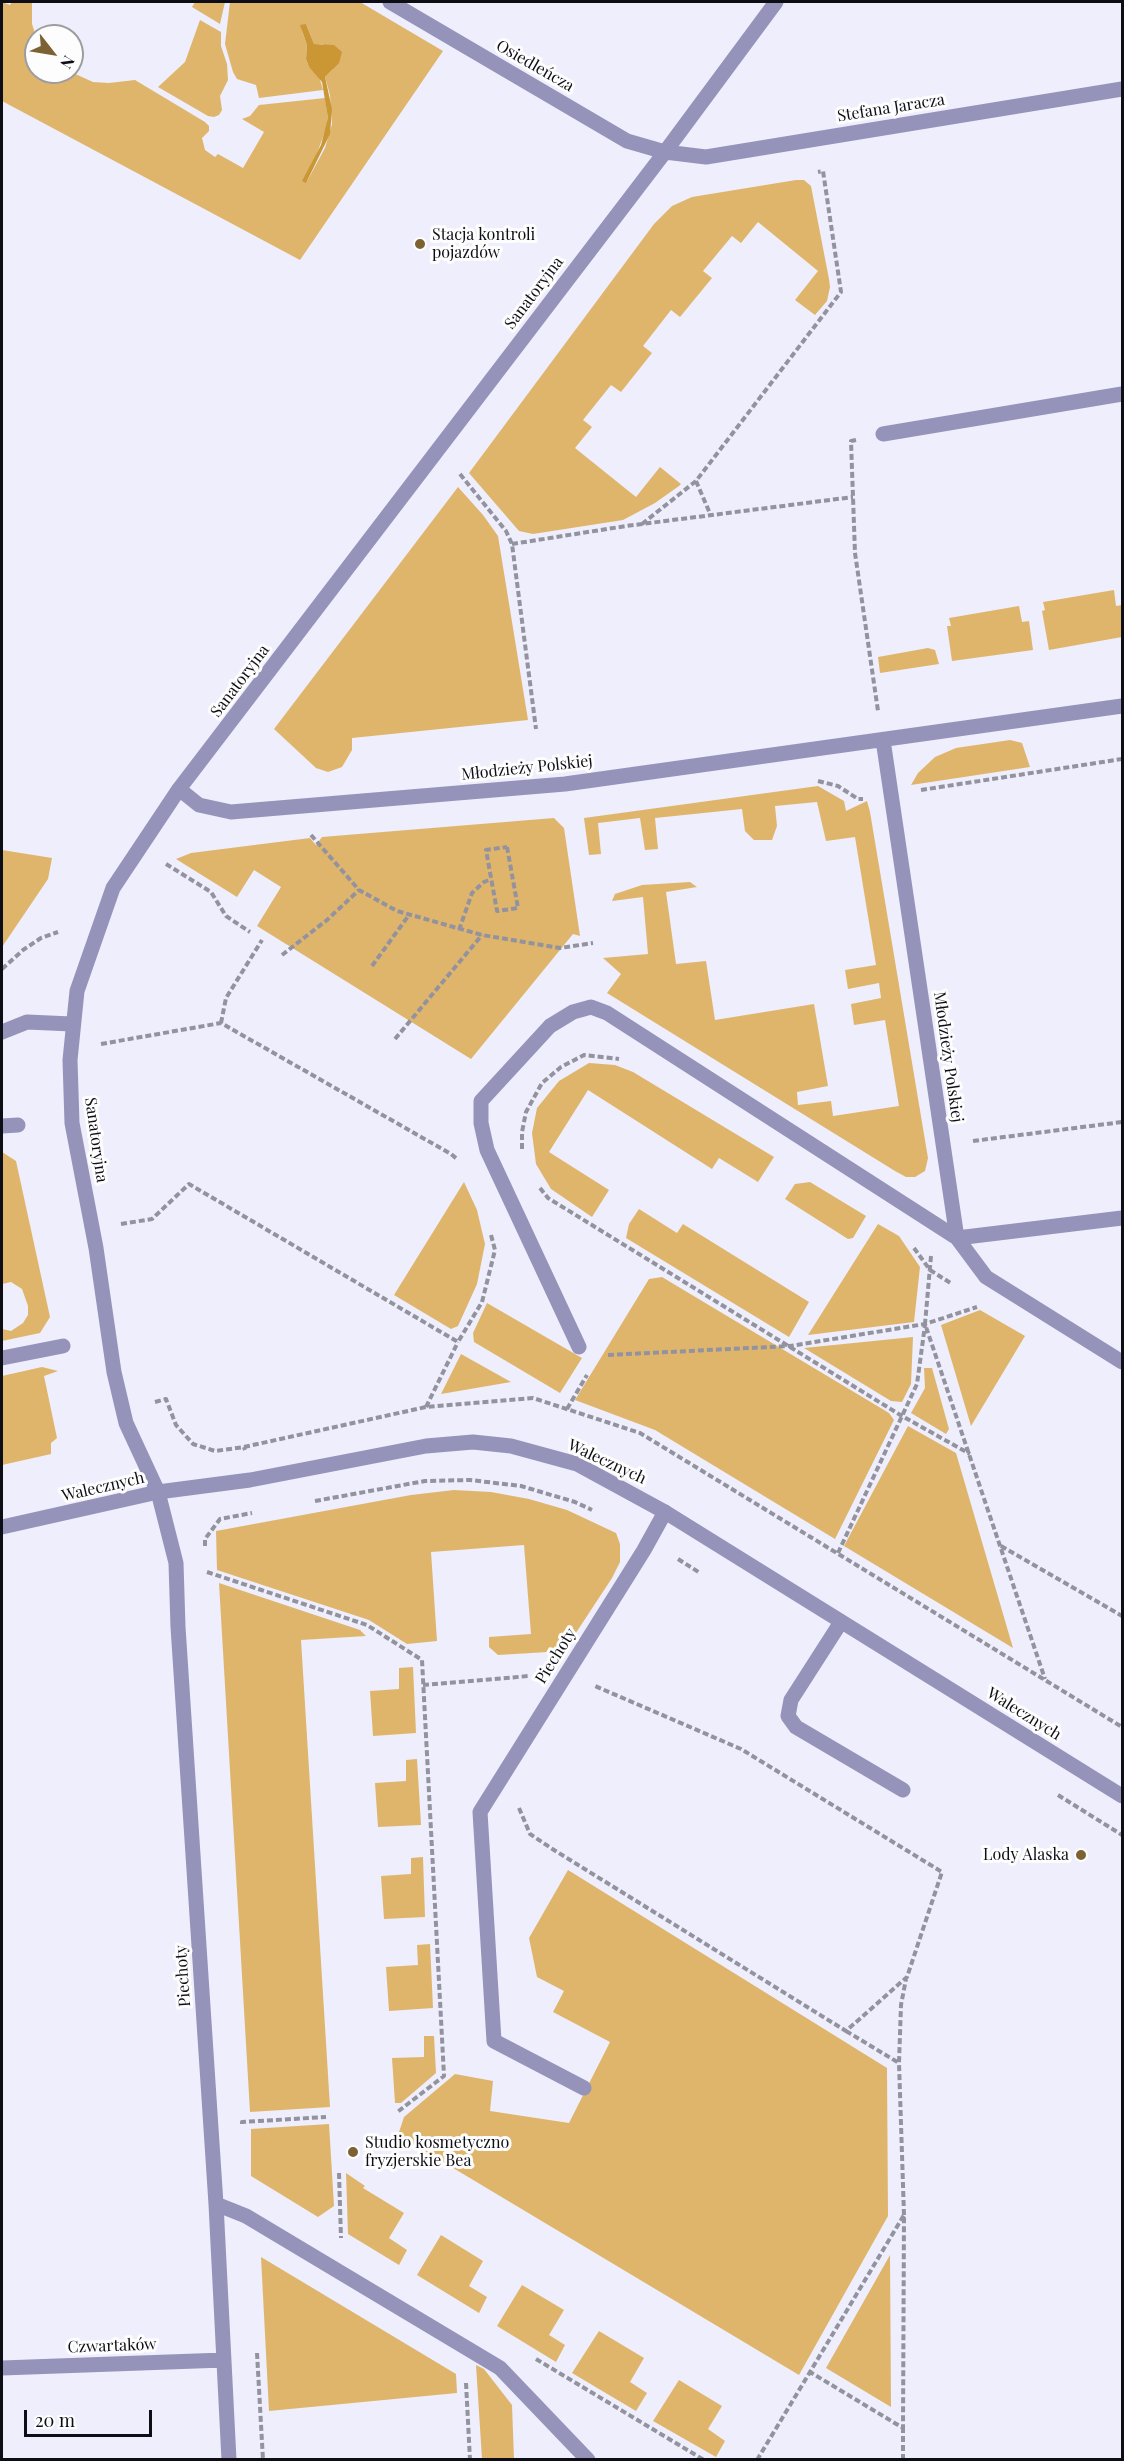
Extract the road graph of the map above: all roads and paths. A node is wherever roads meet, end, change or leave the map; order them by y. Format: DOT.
graph roads {
  1 [pos="390,2"];
  2 [pos="776,2"];
  3 [pos="1122,89"];
  4 [pos="665,152"];
  5 [pos="814,173"];
  6 [pos="1122,394"];
  7 [pos="883,434"];
  8 [pos="851,441"];
  9 [pos="460,474"];
  10 [pos="696,481"];
  11 [pos="853,497"];
  12 [pos="711,516"];
  13 [pos="642,524"];
  14 [pos="512,544"];
  15 [pos="1122,706"];
  16 [pos="536,729"];
  17 [pos="883,740"];
  18 [pos="1122,759"];
  19 [pos="818,780"];
  20 [pos="179,789"];
  21 [pos="891,795"];
  22 [pos="309,833"];
  23 [pos="164,862"];
  24 [pos="491,879"];
  25 [pos="359,890"];
  26 [pos="409,915"];
  27 [pos="459,930"];
  28 [pos="58,932"];
  29 [pos="250,932"];
  30 [pos="482,935"];
  31 [pos="262,940"];
  32 [pos="593,943"];
  33 [pos="282,956"];
  34 [pos="372,966"];
  35 [pos="2,969"];
  36 [pos="221,1023"];
  37 [pos="72,1024"];
  38 [pos="2,1032"];
  39 [pos="395,1039"];
  40 [pos="97,1045"];
  41 [pos="624,1061"];
  42 [pos="1122,1122"];
  43 [pos="18,1125"];
  44 [pos="2,1126"];
  45 [pos="943,1145"];
  46 [pos="524,1156"];
  47 [pos="459,1162"];
  48 [pos="536,1182"];
  49 [pos="1122,1218"];
  50 [pos="933,1222"];
  51 [pos="118,1224"];
  52 [pos="490,1228"];
  53 [pos="957,1238"];
  54 [pos="911,1245"];
  55 [pos="930,1270"];
  56 [pos="957,1287"];
  57 [pos="975,1299"];
  58 [pos="925,1324"];
  59 [pos="458,1342"];
  60 [pos="63,1346"];
  61 [pos="579,1347"];
  62 [pos="790,1347"];
  63 [pos="598,1356"];
  64 [pos="2,1358"];
  65 [pos="1122,1362"];
  66 [pos="588,1374"];
  67 [pos="155,1402"];
  68 [pos="426,1407"];
  69 [pos="567,1409"];
  70 [pos="902,1416"];
  71 [pos="970,1455"];
  72 [pos="246,1456"];
  73 [pos="158,1492"];
  74 [pos="310,1502"];
  75 [pos="254,1506"];
  76 [pos="665,1512"];
  77 [pos="600,1513"];
  78 [pos="2,1527"];
  79 [pos="205,1539"];
  80 [pos="649,1541"];
  81 [pos="1000,1546"];
  82 [pos="838,1553"];
  83 [pos="669,1566"];
  84 [pos="207,1572"];
  85 [pos="1122,1616"];
  86 [pos="841,1622"];
  87 [pos="564,1678"];
  88 [pos="1045,1680"];
  89 [pos="423,1685"];
  90 [pos="903,1790"];
  91 [pos="1122,1796"];
  92 [pos="518,1805"];
  93 [pos="907,1977"];
  94 [pos="846,2031"];
  95 [pos="899,2063"];
  96 [pos="584,2088"];
  97 [pos="396,2114"];
  98 [pos="339,2173"];
  99 [pos="216,2204"];
  100 [pos="904,2214"];
  101 [pos="341,2242"];
  102 [pos="224,2360"];
  103 [pos="2,2368"];
  104 [pos="810,2372"];
  105 [pos="259,2376"];
  106 [pos="903,2428"];
  107 [pos="229,2460"];
  108 [pos="263,2460"];
  109 [pos="588,2460"];
  110 [pos="757,2460"];
  111 [pos="903,2460"];
  1 -- 4 [label="street, Osiedleńcza"];
  2 -- 4 [label="street, Sanatoryjna"];
  3 -- 4 [label="street, Stefana Jaracza"];
  4 -- 20 [label="street, Sanatoryjna"];
  5 -- 10 [label="path"];
  6 -- 7 [label="street"];
  8 -- 11 [label="path"];
  9 -- 14 [label="path"];
  10 -- 12 [label="path"];
  10 -- 13 [label="path"];
  11 -- 12 [label="path"];
  11 -- 17 [label="path"];
  12 -- 13 [label="path"];
  13 -- 14 [label="path"];
  14 -- 16 [label="path"];
  15 -- 17 [label="street, Młodzieży Polskiej"];
  17 -- 20 [label="street, Młodzieży Polskiej"];
  17 -- 21 [label="street, Młodzieży Polskiej"];
  18 -- 21 [label="path"];
  19 -- 21 [label="path"];
  20 -- 37 [label="street, Sanatoryjna"];
  21 -- 45 [label="street, Młodzieży Polskiej"];
  22 -- 25 [label="path"];
  23 -- 29 [label="path"];
  24 -- 24 [label="path"];
  24 -- 27 [label="path"];
  25 -- 26 [label="path"];
  25 -- 33 [label="path"];
  26 -- 27 [label="path"];
  26 -- 34 [label="path"];
  27 -- 30 [label="path"];
  28 -- 35 [label="path"];
  30 -- 32 [label="path"];
  30 -- 39 [label="path"];
  31 -- 36 [label="path"];
  36 -- 40 [label="path"];
  36 -- 47 [label="path"];
  37 -- 38 [label="street"];
  37 -- 73 [label="street, Sanatoryjna"];
  41 -- 46 [label="path"];
  42 -- 45 [label="path"];
  43 -- 44 [label="street"];
  45 -- 53 [label="street, Młodzieży Polskiej"];
  48 -- 62 [label="path"];
  49 -- 53 [label="street"];
  50 -- 53 [label="street"];
  50 -- 55 [label="path"];
  50 -- 61 [label="street"];
  51 -- 59 [label="path"];
  52 -- 59 [label="path"];
  53 -- 65 [label="street"];
  54 -- 55 [label="path"];
  55 -- 56 [label="path"];
  55 -- 58 [label="path"];
  57 -- 58 [label="path"];
  58 -- 62 [label="path"];
  58 -- 70 [label="path"];
  58 -- 71 [label="path"];
  59 -- 68 [label="path"];
  60 -- 64 [label="street"];
  62 -- 63 [label="path"];
  62 -- 70 [label="path"];
  66 -- 69 [label="path"];
  67 -- 72 [label="path"];
  70 -- 71 [label="path"];
  70 -- 82 [label="path"];
  71 -- 81 [label="path"];
  73 -- 76 [label="street, Walecznych"];
  73 -- 78 [label="street, Walecznych"];
  73 -- 99 [label="street, Piechoty"];
  74 -- 77 [label="path"];
  75 -- 79 [label="path"];
  76 -- 80 [label="street, Piechoty"];
  76 -- 86 [label="street, Walecznych"];
  80 -- 83 [label="path"];
  80 -- 87 [label="street, Piechoty"];
  81 -- 85 [label="path"];
  81 -- 88 [label="path"];
  84 -- 89 [label="path"];
  86 -- 90 [label="street"];
  86 -- 91 [label="street, Walecznych"];
  87 -- 89 [label="path"];
  87 -- 93 [label="path"];
  87 -- 96 [label="street, Piechoty"];
  89 -- 97 [label="path"];
  92 -- 94 [label="path"];
  93 -- 94 [label="path"];
  93 -- 95 [label="path"];
  94 -- 95 [label="path"];
  95 -- 100 [label="path"];
  98 -- 101 [label="path"];
  99 -- 102 [label="street, Piechoty"];
  99 -- 109 [label="street"];
  100 -- 104 [label="path"];
  100 -- 106 [label="path"];
  102 -- 103 [label="street, Czwartaków"];
  102 -- 107 [label="street, Piechoty"];
  104 -- 106 [label="path"];
  104 -- 110 [label="path"];
  105 -- 108 [label="path"];
  106 -- 111 [label="path"];
}
